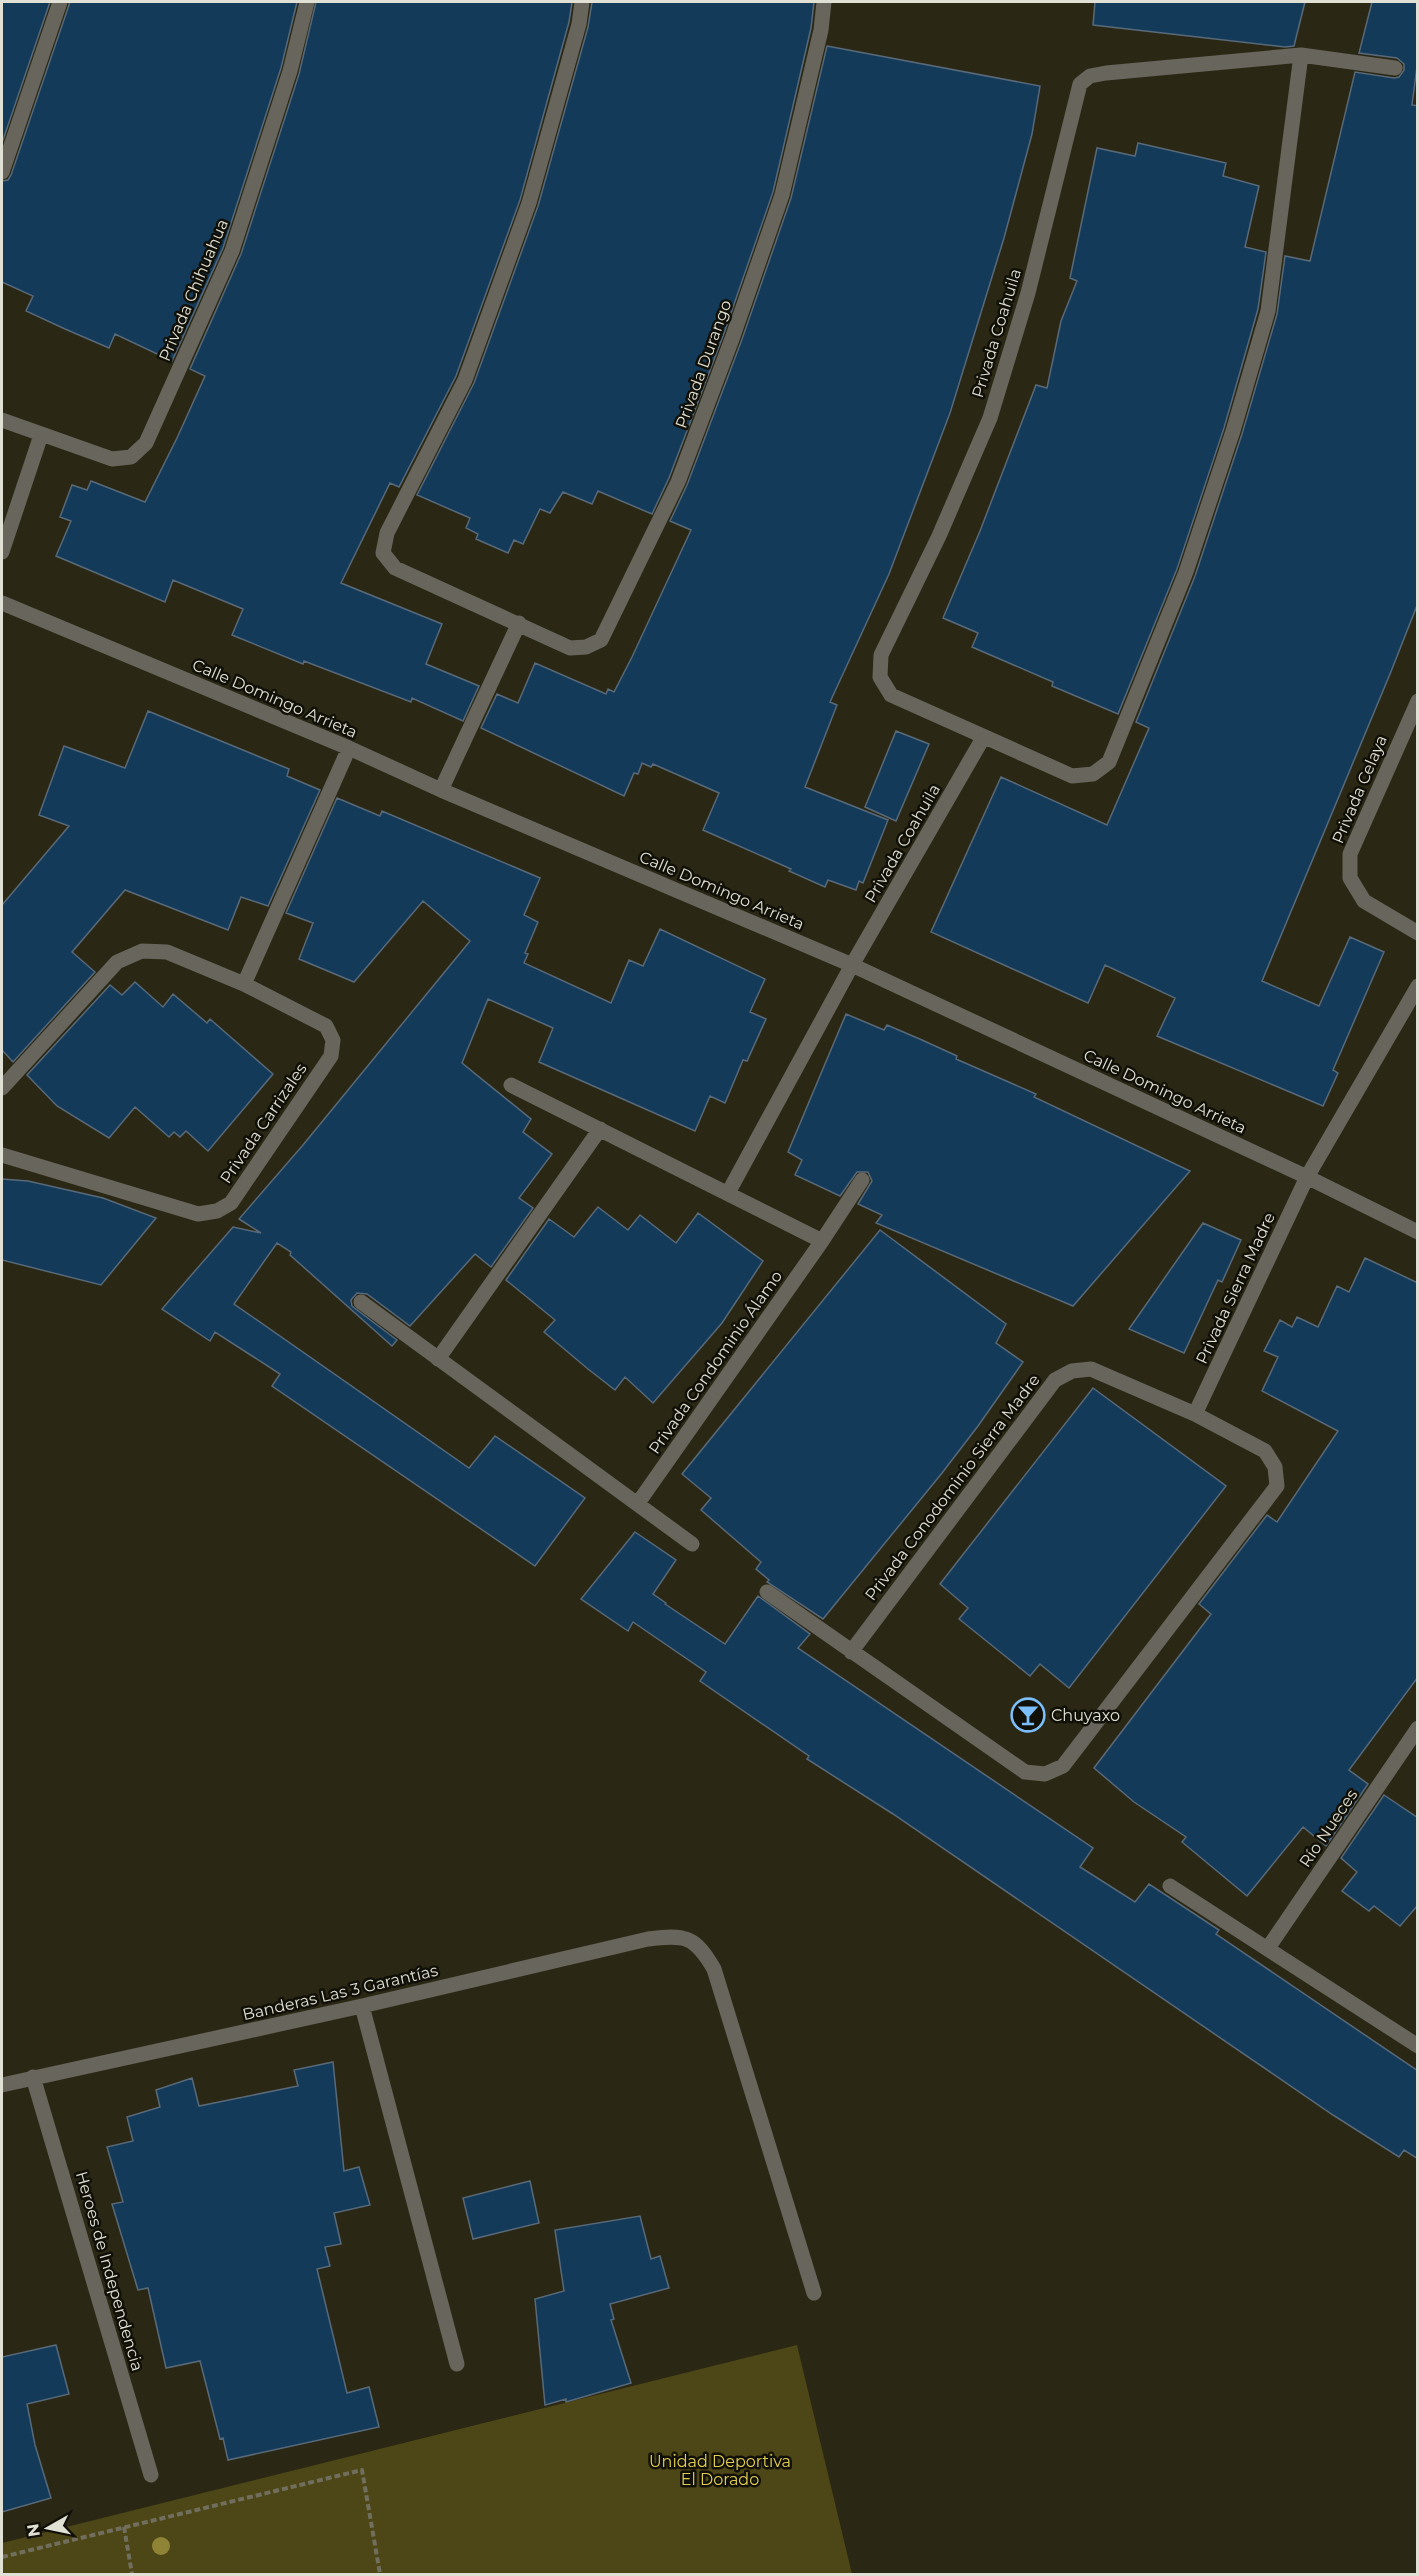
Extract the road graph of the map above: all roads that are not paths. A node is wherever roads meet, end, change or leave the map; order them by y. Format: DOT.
graph roads {
  1 [pos="60,2"];
  2 [pos="307,2"];
  3 [pos="582,2"];
  4 [pos="824,2"];
  5 [pos="1301,55"];
  6 [pos="1395,68"];
  7 [pos="2,172"];
  8 [pos="2,420"];
  9 [pos="41,435"];
  10 [pos="2,552"];
  11 [pos="2,603"];
  12 [pos="519,623"];
  13 [pos="1418,701"];
  14 [pos="983,738"];
  15 [pos="349,748"];
  16 [pos="441,790"];
  17 [pos="1418,933"];
  18 [pos="852,965"];
  19 [pos="244,984"];
  20 [pos="1418,986"];
  21 [pos="511,1085"];
  22 [pos="2,1088"];
  23 [pos="600,1129"];
  24 [pos="2,1155"];
  25 [pos="1307,1177"];
  26 [pos="862,1180"];
  27 [pos="729,1193"];
  28 [pos="1418,1232"];
  29 [pos="822,1241"];
  30 [pos="361,1302"];
  31 [pos="438,1359"];
  32 [pos="1196,1414"];
  33 [pos="638,1503"];
  34 [pos="692,1544"];
  35 [pos="767,1592"];
  36 [pos="851,1652"];
  37 [pos="1418,1728"];
  38 [pos="1170,1886"];
  39 [pos="1268,1948"];
  40 [pos="362,2006"];
  41 [pos="1418,2046"];
  42 [pos="33,2077"];
  43 [pos="2,2085"];
  44 [pos="814,2294"];
  45 [pos="457,2364"];
  46 [pos="151,2475"];
  1 -- 7 [label="street"];
  2 -- 9 [label="street, Privada Chihuahua"];
  3 -- 12 [label="street, Privada Durango"];
  4 -- 12 [label="street, Privada Durango"];
  5 -- 6 [label="street, Privada Coahuila"];
  5 -- 14 [label="street, Privada Coahuila"];
  5 -- 14 [label="street, Privada Coahuila"];
  8 -- 9 [label="street, Privada Chihuahua"];
  9 -- 10 [label="street"];
  11 -- 15 [label="street, Calle Domingo Arrieta"];
  12 -- 16 [label="street"];
  13 -- 17 [label="street, Privada Celaya"];
  14 -- 18 [label="street, Privada Coahuila"];
  15 -- 16 [label="street, Calle Domingo Arrieta"];
  15 -- 19 [label="street"];
  16 -- 18 [label="street, Calle Domingo Arrieta"];
  18 -- 25 [label="street, Calle Domingo Arrieta"];
  18 -- 27 [label="street"];
  19 -- 22 [label="street, Privada Carrizales"];
  19 -- 24 [label="street, Privada Carrizales"];
  20 -- 25 [label="street"];
  21 -- 23 [label="street"];
  23 -- 27 [label="street"];
  23 -- 31 [label="street"];
  25 -- 28 [label="street, Calle Domingo Arrieta"];
  25 -- 32 [label="street, Privada Sierra Madre"];
  26 -- 29 [label="street, Privada Condominio Álamo"];
  27 -- 29 [label="street"];
  29 -- 33 [label="street, Privada Condominio Álamo"];
  30 -- 31 [label="street"];
  31 -- 33 [label="street"];
  32 -- 36 [label="street, Privada Conodominio Sierra Madre"];
  32 -- 36 [label="street, Privada Conodominio Sierra Madre"];
  33 -- 34 [label="street"];
  35 -- 36 [label="street, Privada Conodominio Sierra Madre"];
  37 -- 39 [label="street, Río Nueces"];
  38 -- 39 [label="street"];
  39 -- 41 [label="street"];
  40 -- 42 [label="street, Banderas Las 3 Garantías"];
  40 -- 44 [label="street, Banderas Las 3 Garantías"];
  40 -- 45 [label="street"];
  42 -- 43 [label="street, Banderas Las 3 Garantías"];
  42 -- 46 [label="street, Heroes de Independencia"];
}
